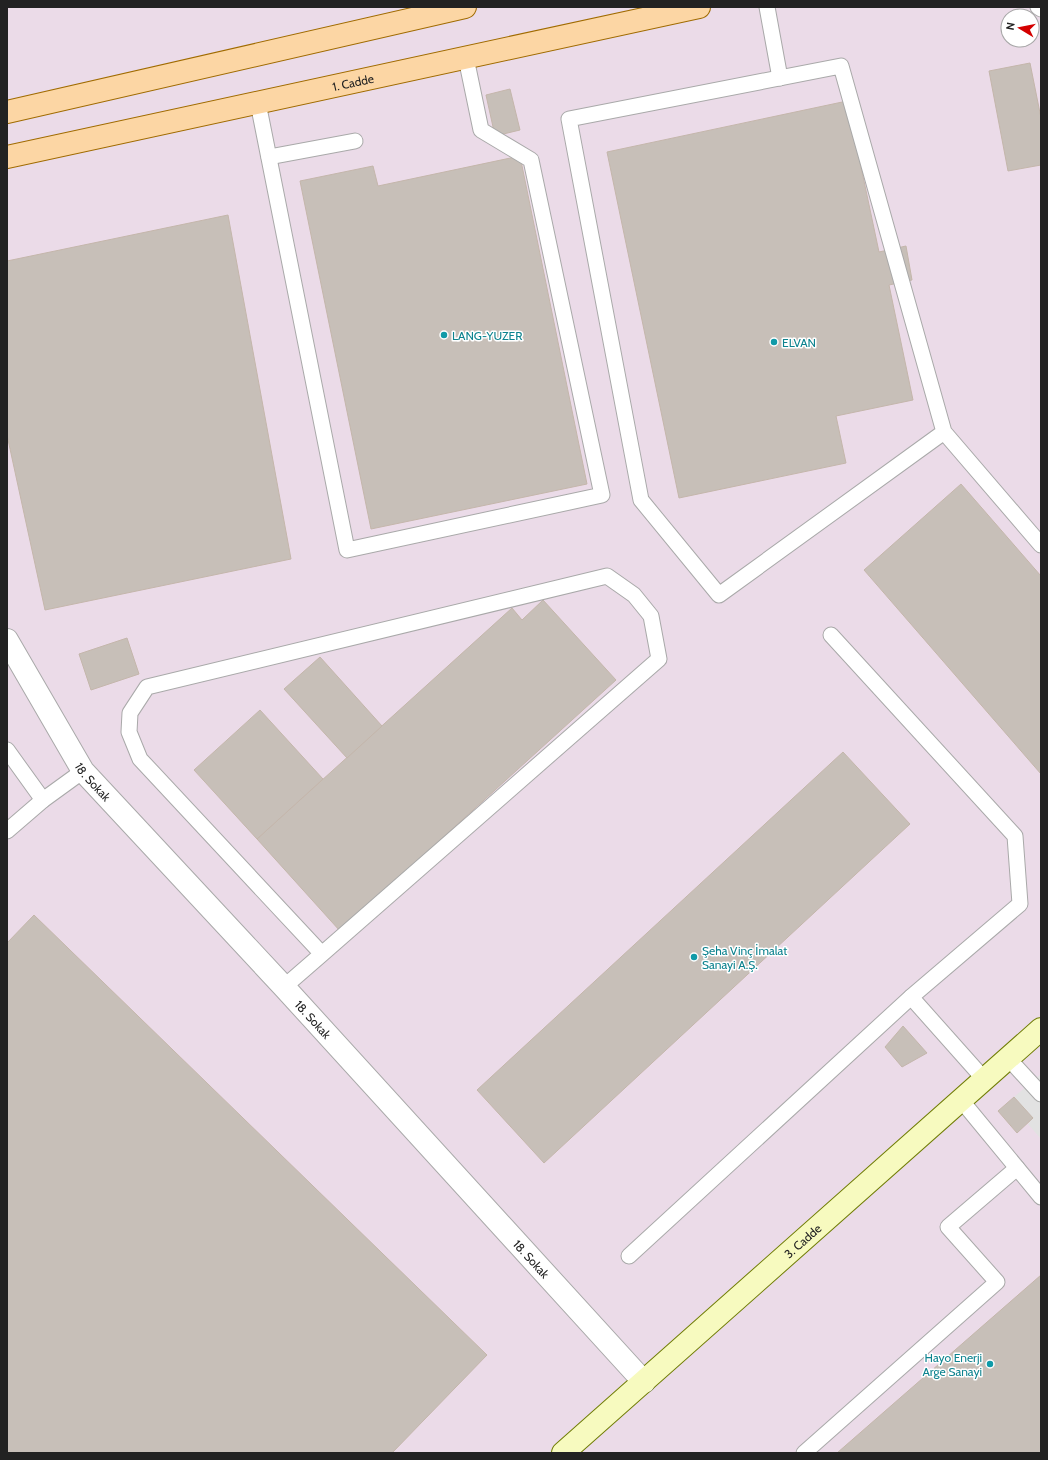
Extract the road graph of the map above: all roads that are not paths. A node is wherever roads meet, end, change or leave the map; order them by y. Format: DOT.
graph roads {
  1 [pos="465,7"];
  2 [pos="700,7"];
  3 [pos="767,7"];
  4 [pos="1038,7"];
  5 [pos="1041,9"];
  6 [pos="466,58"];
  7 [pos="780,78"];
  8 [pos="258,103"];
  9 [pos="7,112"];
  10 [pos="355,141"];
  11 [pos="7,157"];
  12 [pos="269,157"];
  13 [pos="944,432"];
  14 [pos="1041,545"];
  15 [pos="831,635"];
  16 [pos="7,640"];
  17 [pos="7,750"];
  18 [pos="84,771"];
  19 [pos="43,800"];
  20 [pos="7,831"];
  21 [pos="322,954"];
  22 [pos="284,987"];
  23 [pos="912,997"];
  24 [pos="1041,1029"];
  25 [pos="1008,1058"];
  26 [pos="984,1080"];
  27 [pos="1041,1094"];
  28 [pos="961,1100"];
  29 [pos="1017,1168"];
  30 [pos="1041,1197"];
  31 [pos="629,1256"];
  32 [pos="644,1382"];
  33 [pos="563,1453"];
  34 [pos="804,1453"];
  1 -- 9 [label="main road"];
  2 -- 6 [label="main road, 1. Cadde"];
  3 -- 7 [label="lane"];
  4 -- 5 [label="lane"];
  6 -- 8 [label="main road, 1. Cadde"];
  6 -- 12 [label="lane"];
  7 -- 13 [label="lane"];
  7 -- 13 [label="lane"];
  8 -- 11 [label="main road, 1. Cadde"];
  8 -- 12 [label="lane"];
  10 -- 12 [label="lane"];
  13 -- 14 [label="lane"];
  15 -- 23 [label="lane"];
  16 -- 18 [label="street, 18. Sokak"];
  17 -- 19 [label="lane"];
  18 -- 19 [label="lane"];
  18 -- 22 [label="street, 18. Sokak"];
  19 -- 20 [label="lane"];
  21 -- 21 [label="lane"];
  21 -- 22 [label="lane"];
  22 -- 32 [label="street, 18. Sokak"];
  23 -- 26 [label="lane"];
  23 -- 31 [label="lane"];
  24 -- 25 [label="street, 3. Cadde"];
  25 -- 26 [label="street, 3. Cadde"];
  25 -- 27 [label="lane"];
  26 -- 28 [label="street, 3. Cadde"];
  28 -- 29 [label="lane"];
  28 -- 32 [label="street, 3. Cadde"];
  29 -- 30 [label="lane"];
  29 -- 34 [label="lane"];
  32 -- 33 [label="street, 3. Cadde"];
}
